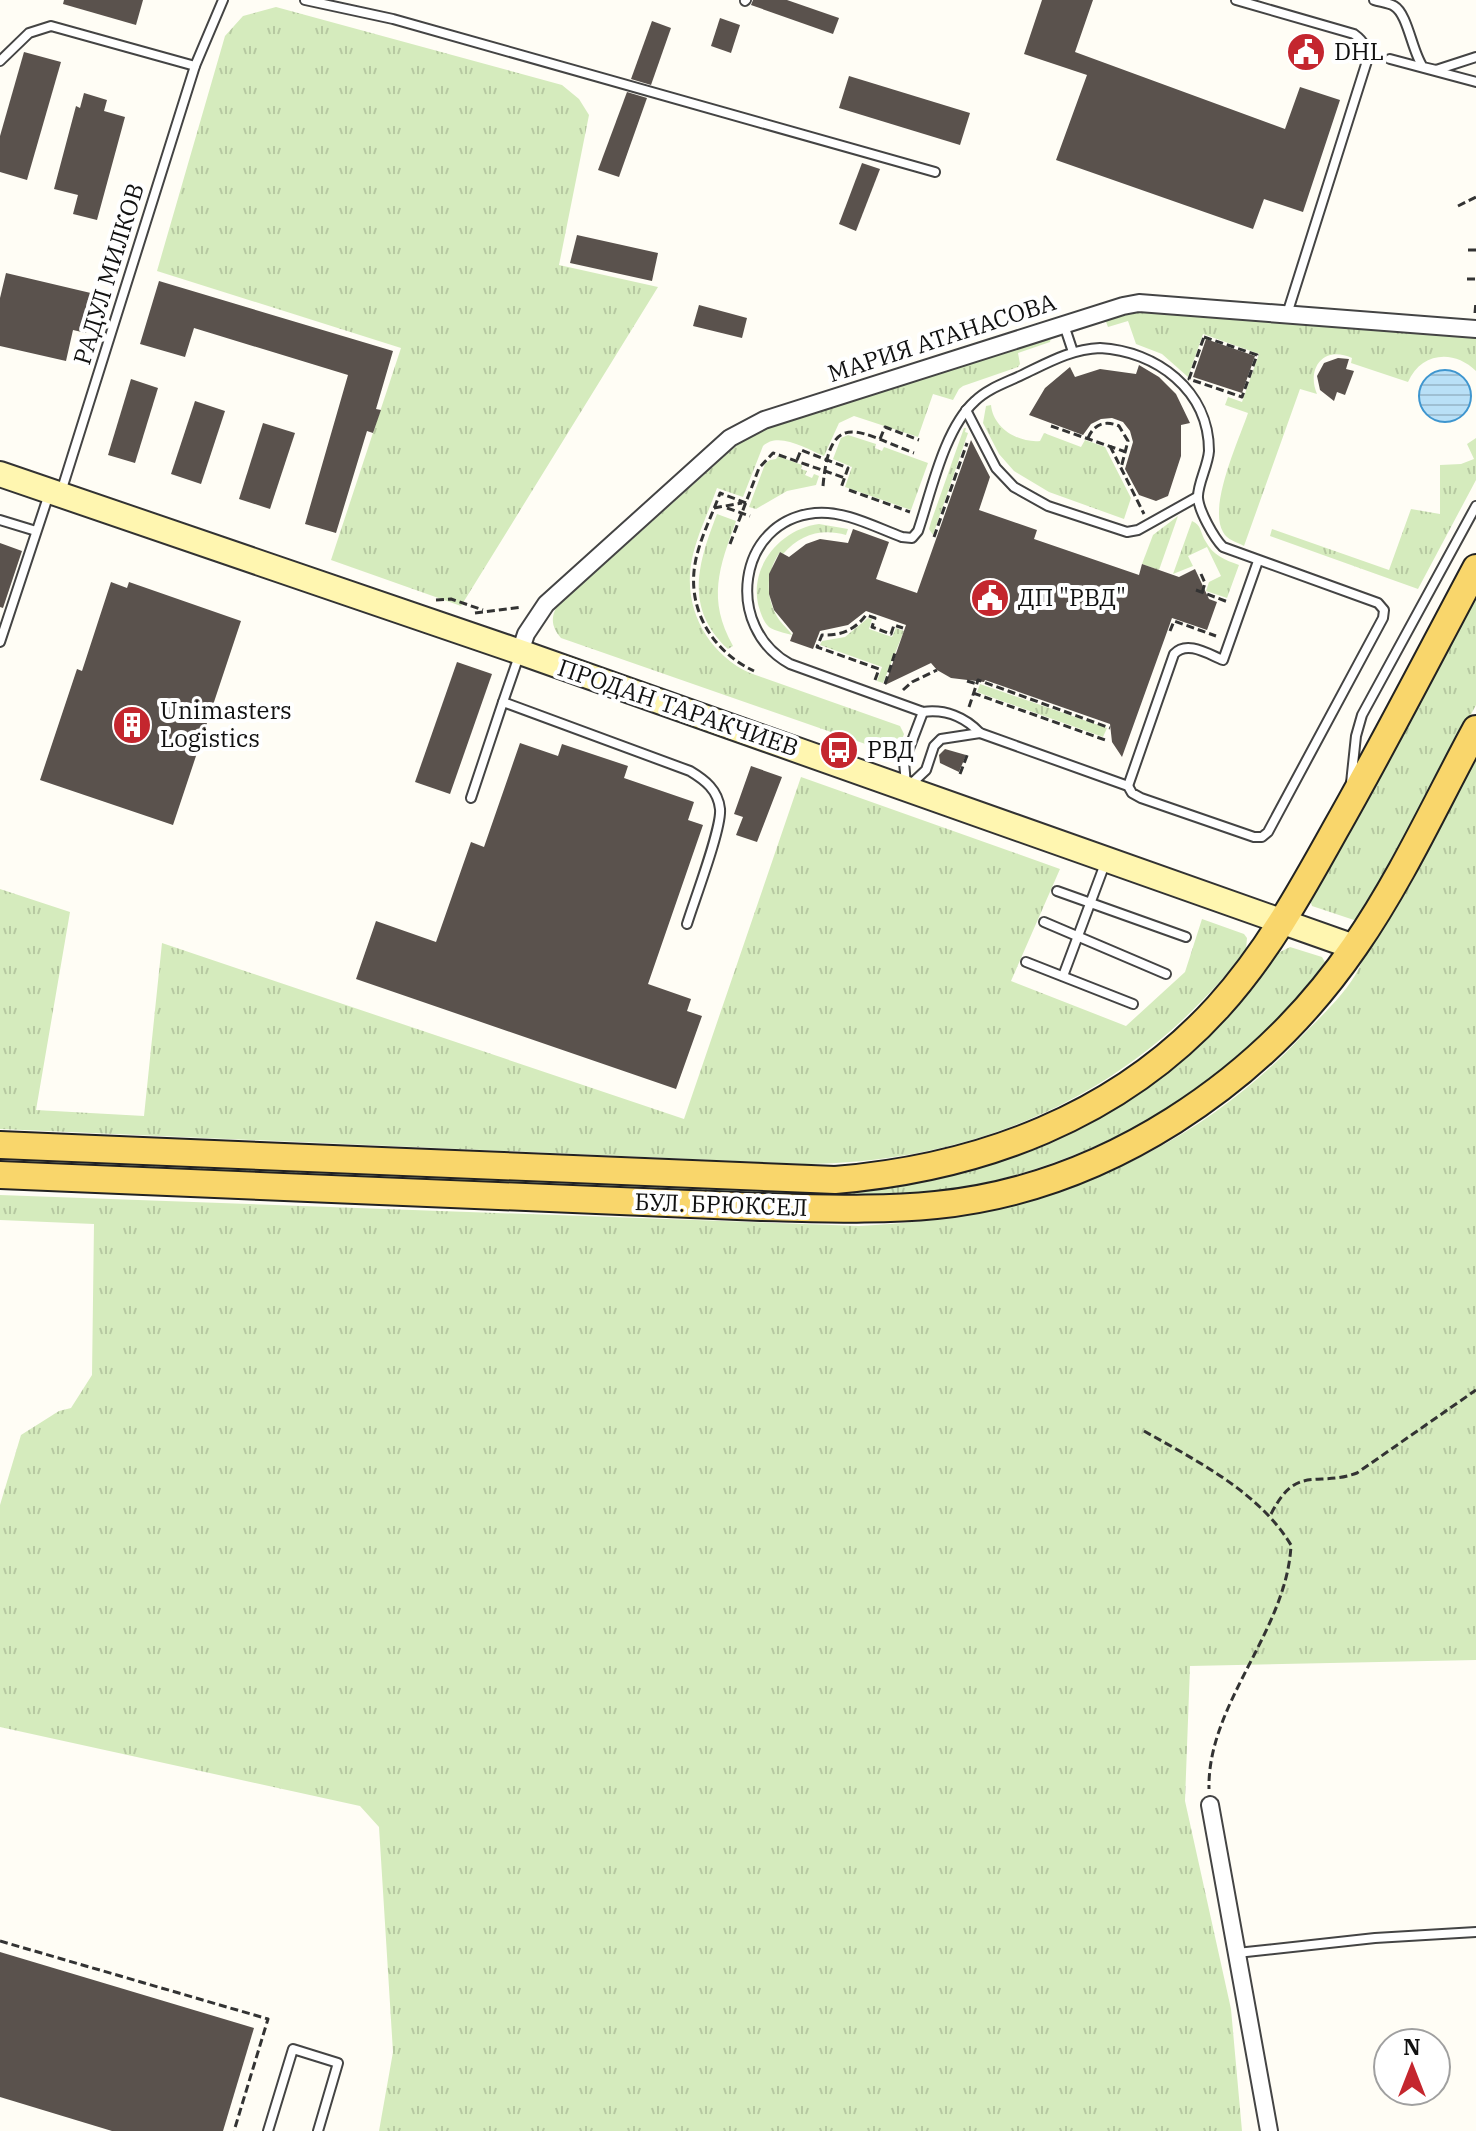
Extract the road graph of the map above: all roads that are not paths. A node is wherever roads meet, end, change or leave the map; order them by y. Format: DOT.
graph roads {
  1 [pos="223,0"];
  2 [pos="305,0"];
  3 [pos="1236,0"];
  4 [pos="1374,0"];
  5 [pos="1476,57"];
  6 [pos="1390,59"];
  7 [pos="0,61"];
  8 [pos="195,66"];
  9 [pos="1427,69"];
  10 [pos="1476,82"];
  11 [pos="935,172"];
  12 [pos="1287,314"];
  13 [pos="1064,325"];
  14 [pos="1476,329"];
  15 [pos="1073,352"];
  16 [pos="966,410"];
  17 [pos="0,474"];
  18 [pos="55,491"];
  19 [pos="1197,497"];
  20 [pos="1476,506"];
  21 [pos="0,520"];
  22 [pos="36,531"];
  23 [pos="1258,561"];
  24 [pos="1476,568"];
  25 [pos="0,642"];
  26 [pos="520,652"];
  27 [pos="503,702"];
  28 [pos="923,712"];
  29 [pos="1476,729"];
  30 [pos="980,733"];
  31 [pos="1128,786"];
  32 [pos="907,788"];
  33 [pos="471,798"];
  34 [pos="1348,808"];
  35 [pos="1107,859"];
  36 [pos="1057,891"];
  37 [pos="1090,903"];
  38 [pos="1284,921"];
  39 [pos="1044,922"];
  40 [pos="687,924"];
  41 [pos="1078,936"];
  42 [pos="1186,937"];
  43 [pos="1354,947"];
  44 [pos="1026,962"];
  45 [pos="1166,974"];
  46 [pos="1063,976"];
  47 [pos="1133,1004"];
  48 [pos="0,1145"];
  49 [pos="0,1175"];
  50 [pos="1210,1805"];
  51 [pos="1476,1932"];
  52 [pos="1236,1953"];
  53 [pos="268,2131"];
  54 [pos="318,2131"];
  55 [pos="1269,2131"];
  1 -- 8 [label="lane, РАДУЛ МИЛКОВ"];
  2 -- 11 [label="lane"];
  3 -- 12 [label="lane"];
  4 -- 9 [label="lane"];
  5 -- 9 [label="lane"];
  6 -- 9 [label="lane"];
  7 -- 8 [label="lane"];
  8 -- 18 [label="lane, РАДУЛ МИЛКОВ"];
  9 -- 10 [label="lane"];
  12 -- 13 [label="street, МАРИЯ АТАНАСОВА"];
  12 -- 14 [label="street, МАРИЯ АТАНАСОВА"];
  13 -- 15 [label="lane"];
  13 -- 26 [label="street, МАРИЯ АТАНАСОВА"];
  15 -- 16 [label="lane"];
  15 -- 19 [label="lane"];
  16 -- 19 [label="lane"];
  16 -- 28 [label="lane"];
  17 -- 18 [label="street, ПРОДАН ТАРАКЧИЕВ"];
  18 -- 22 [label="lane, РАДУЛ МИЛКОВ"];
  18 -- 26 [label="street, ПРОДАН ТАРАКЧИЕВ"];
  19 -- 23 [label="lane"];
  20 -- 34 [label="lane"];
  21 -- 22 [label="lane"];
  22 -- 25 [label="lane, РАДУЛ МИЛКОВ"];
  23 -- 31 [label="lane"];
  23 -- 31 [label="lane"];
  24 -- 34 [label="main road, БУЛ. БРЮКСЕЛ"];
  26 -- 27 [label="lane"];
  26 -- 32 [label="street, ПРОДАН ТАРАКЧИЕВ"];
  27 -- 33 [label="lane"];
  27 -- 40 [label="lane"];
  28 -- 30 [label="lane"];
  28 -- 32 [label="lane"];
  29 -- 43 [label="main road, БУЛ. БРЮКСЕЛ"];
  30 -- 31 [label="lane"];
  30 -- 32 [label="lane"];
  32 -- 35 [label="street, ПРОДАН ТАРАКЧИЕВ"];
  34 -- 38 [label="main road, БУЛ. БРЮКСЕЛ"];
  35 -- 37 [label="lane"];
  35 -- 38 [label="street, ПРОДАН ТАРАКЧИЕВ"];
  36 -- 37 [label="lane"];
  37 -- 41 [label="lane"];
  37 -- 42 [label="lane"];
  38 -- 43 [label="street, ПРОДАН ТАРАКЧИЕВ"];
  38 -- 48 [label="main road, БУЛ. БРЮКСЕЛ"];
  39 -- 41 [label="lane"];
  41 -- 45 [label="lane"];
  41 -- 46 [label="lane"];
  43 -- 49 [label="main road, БУЛ. БРЮКСЕЛ"];
  44 -- 46 [label="lane"];
  46 -- 47 [label="lane"];
  50 -- 52 [label="street"];
  51 -- 52 [label="lane"];
  52 -- 55 [label="street"];
  53 -- 54 [label="lane"];
}
